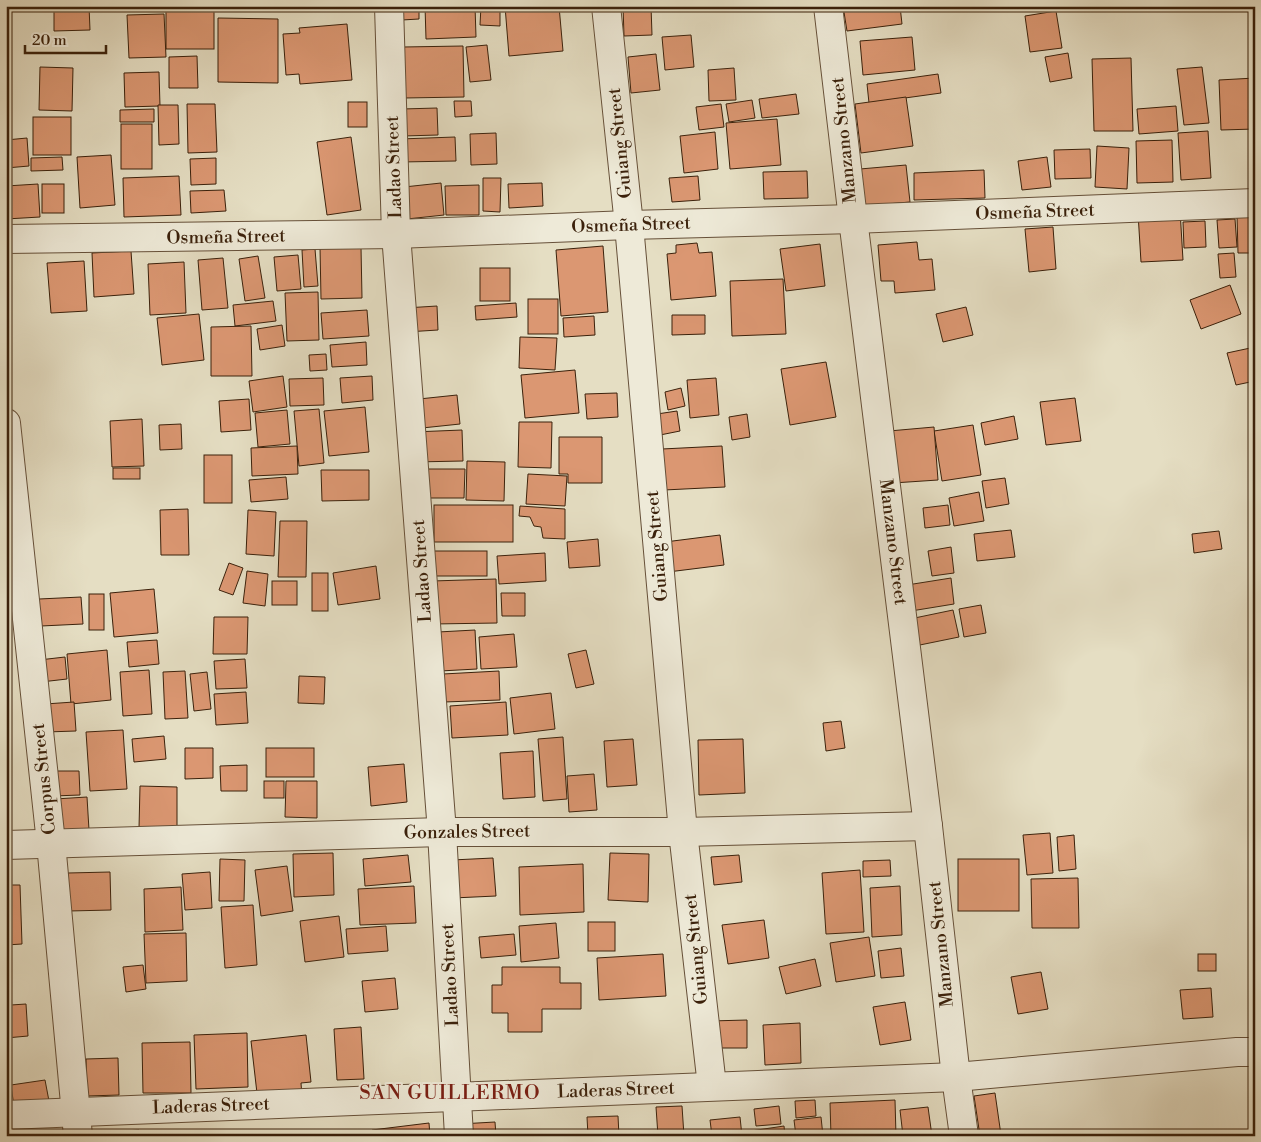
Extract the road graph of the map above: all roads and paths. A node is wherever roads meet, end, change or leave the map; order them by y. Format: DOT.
graph roads {
  1 [pos="389,6"];
  2 [pos="606,6"];
  3 [pos="828,6"];
  4 [pos="1255,203"];
  5 [pos="853,219"];
  6 [pos="629,225"];
  7 [pos="396,234"];
  8 [pos="6,239"];
  9 [pos="6,423"];
  10 [pos="928,826"];
  11 [pos="442,832"];
  12 [pos="683,832"];
  13 [pos="51,843"];
  14 [pos="6,845"];
  15 [pos="1255,1052"];
  16 [pos="956,1077"];
  17 [pos="712,1086"];
  18 [pos="456,1096"];
  19 [pos="6,1114"];
  20 [pos="77,1123"];
  21 [pos="460,1136"];
  22 [pos="964,1136"];
  1 -- 7 [label="street, Ladao Street"];
  2 -- 6 [label="street, Guiang Street"];
  3 -- 5 [label="street, Manzano Street"];
  4 -- 5 [label="street, Osmeña Street"];
  5 -- 6 [label="street, Osmeña Street"];
  5 -- 10 [label="street, Manzano Street"];
  6 -- 7 [label="street, Osmeña Street"];
  6 -- 12 [label="street, Guiang Street"];
  7 -- 8 [label="street, Osmeña Street"];
  7 -- 11 [label="street, Ladao Street"];
  9 -- 13 [label="street, Corpus Street"];
  10 -- 12 [label="street, Gonzales Street"];
  10 -- 16 [label="street, Manzano Street"];
  11 -- 12 [label="street, Gonzales Street"];
  11 -- 13 [label="street, Gonzales Street"];
  11 -- 18 [label="street, Ladao Street"];
  12 -- 17 [label="street, Guiang Street"];
  13 -- 14 [label="street, Gonzales Street"];
  13 -- 20 [label="street, Corpus Street"];
  15 -- 16 [label="street, Laderas Street"];
  16 -- 17 [label="street, Laderas Street"];
  16 -- 22 [label="street, Manzano Street"];
  17 -- 18 [label="street, Laderas Street"];
  18 -- 20 [label="street, Laderas Street"];
  18 -- 21 [label="street, Ladao Street"];
  19 -- 20 [label="street, Laderas Street"];
}
